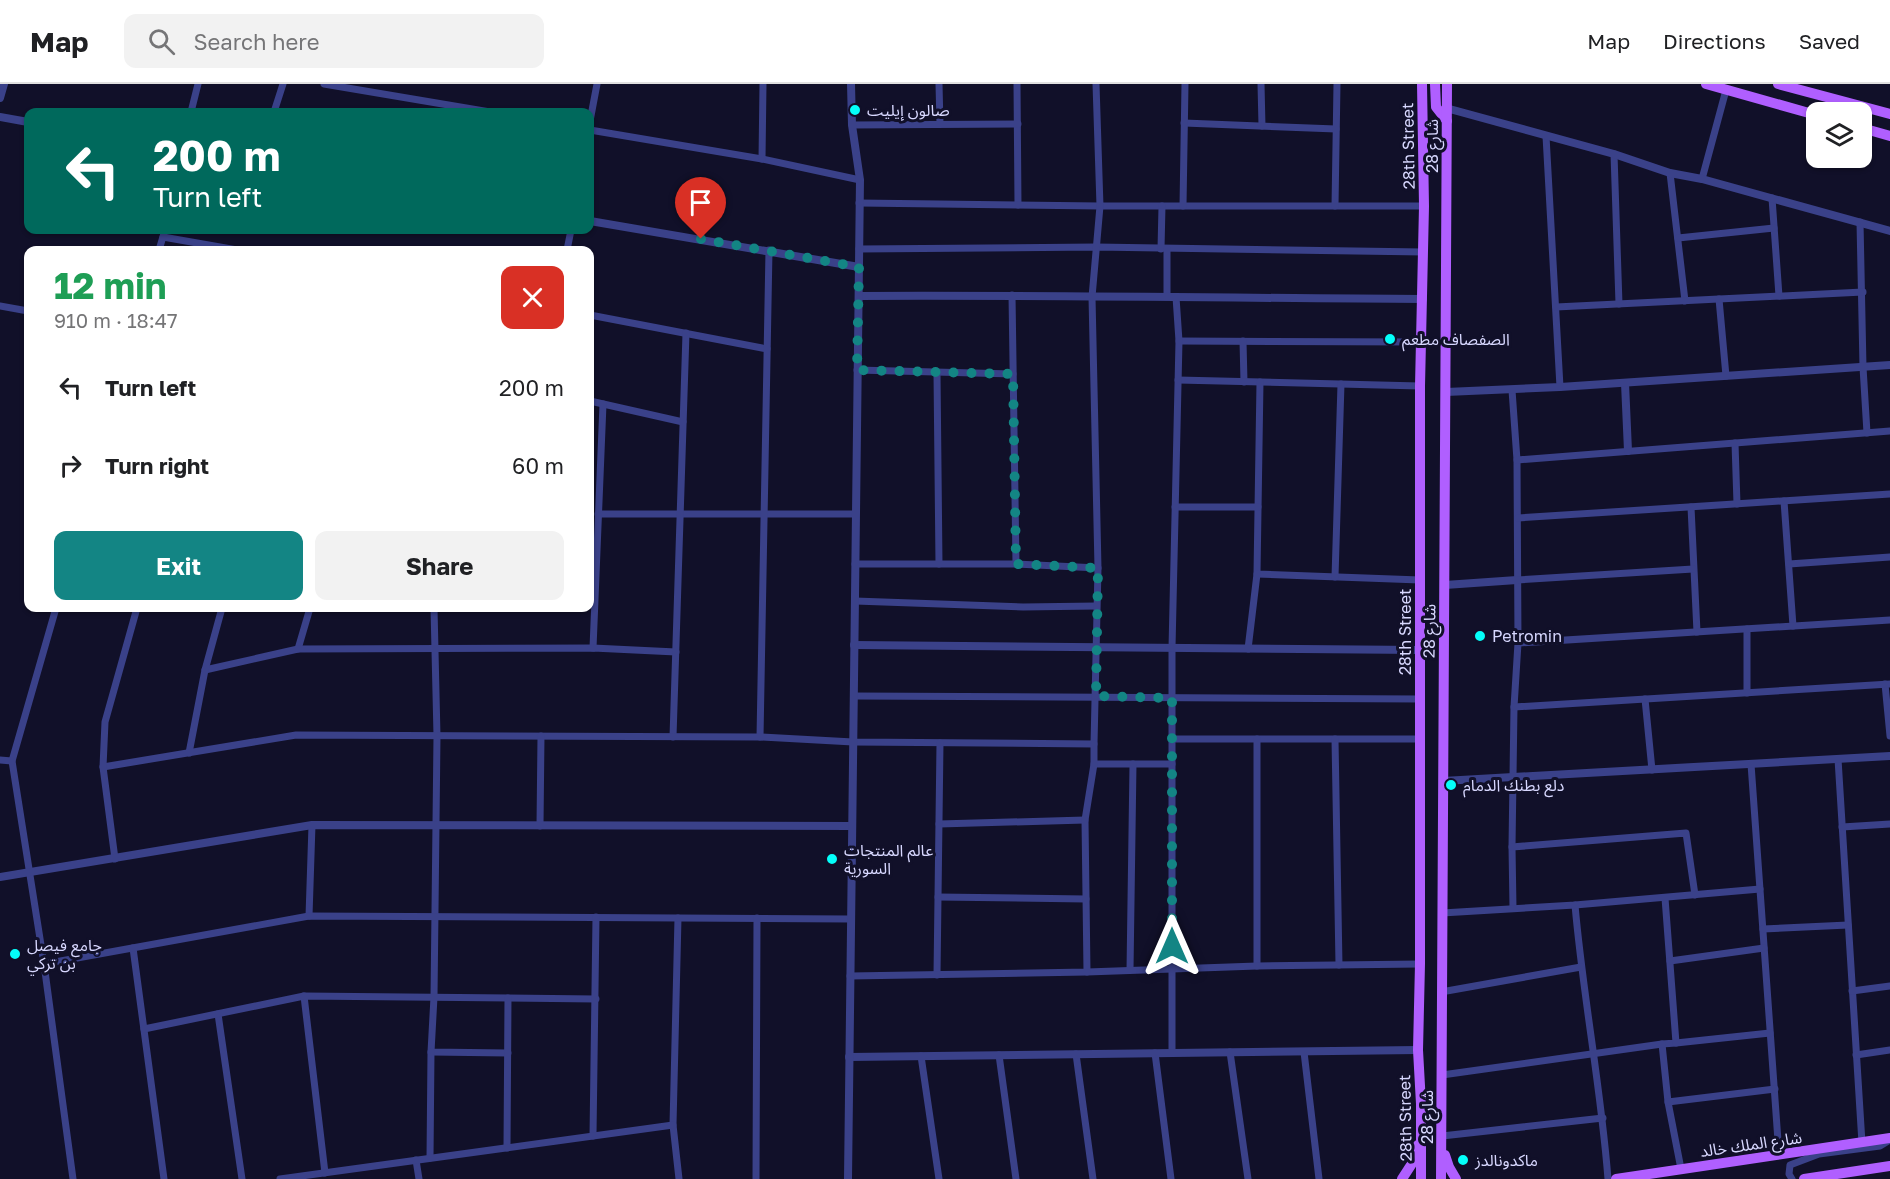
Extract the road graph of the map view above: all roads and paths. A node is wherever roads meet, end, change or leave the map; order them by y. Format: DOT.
graph roads {
  1 [pos="4,84"];
  2 [pos="198,84"];
  3 [pos="283,84"];
  4 [pos="324,84"];
  5 [pos="597,84"];
  6 [pos="763,84"];
  7 [pos="851,84"];
  8 [pos="939,84"];
  9 [pos="1017,84"];
  10 [pos="1096,84"];
  11 [pos="1185,84"];
  12 [pos="1261,84"];
  13 [pos="1336,84"];
  14 [pos="1422,84"];
  15 [pos="1434,84"];
  16 [pos="1446,84"];
  17 [pos="1706,84"];
  18 [pos="1778,84"];
  19 [pos="1726,90"];
  20 [pos="0,98"];
  21 [pos="192,108"];
  22 [pos="275,108"];
  23 [pos="465,108"];
  24 [pos="592,108"];
  25 [pos="1446,108"];
  26 [pos="1806,112"];
  27 [pos="1890,114"];
  28 [pos="0,117"];
  29 [pos="24,121"];
  30 [pos="1447,122"];
  31 [pos="1184,123"];
  32 [pos="940,124"];
  33 [pos="1018,124"];
  34 [pos="852,125"];
  35 [pos="1262,126"];
  36 [pos="1336,129"];
  37 [pos="594,131"];
  38 [pos="1872,131"];
  39 [pos="1546,136"];
  40 [pos="1890,136"];
  41 [pos="1614,154"];
  42 [pos="762,159"];
  43 [pos="1670,173"];
  44 [pos="1701,179"];
  45 [pos="860,180"];
  46 [pos="1772,198"];
  47 [pos="859,203"];
  48 [pos="1018,205"];
  49 [pos="1100,206"];
  50 [pos="1162,206"];
  51 [pos="1183,206"];
  52 [pos="1335,206"];
  53 [pos="1424,206"];
  54 [pos="594,221"];
  55 [pos="1860,222"];
  56 [pos="1774,228"];
  57 [pos="1890,231"];
  58 [pos="168,234"];
  59 [pos="1678,238"];
  60 [pos="220,246"];
  61 [pos="1096,247"];
  62 [pos="859,249"];
  63 [pos="1164,249"];
  64 [pos="769,250"];
  65 [pos="1423,252"];
  66 [pos="859,267"];
  67 [pos="1863,292"];
  68 [pos="1012,295"];
  69 [pos="859,296"];
  70 [pos="1779,296"];
  71 [pos="1092,297"];
  72 [pos="1171,297"];
  73 [pos="1423,299"];
  74 [pos="1719,299"];
  75 [pos="1685,301"];
  76 [pos="1619,304"];
  77 [pos="0,306"];
  78 [pos="1556,307"];
  79 [pos="24,310"];
  80 [pos="594,316"];
  81 [pos="686,333"];
  82 [pos="1179,341"];
  83 [pos="1243,341"];
  84 [pos="1422,342"];
  85 [pos="767,349"];
  86 [pos="1890,365"];
  87 [pos="1863,367"];
  88 [pos="857,370"];
  89 [pos="937,373"];
  90 [pos="1013,374"];
  91 [pos="1726,376"];
  92 [pos="1178,380"];
  93 [pos="1244,382"];
  94 [pos="1260,382"];
  95 [pos="1625,383"];
  96 [pos="1341,384"];
  97 [pos="1420,386"];
  98 [pos="1560,387"];
  99 [pos="1512,390"];
  100 [pos="1446,392"];
  101 [pos="594,402"];
  102 [pos="603,404"];
  103 [pos="683,422"];
  104 [pos="1890,431"];
  105 [pos="1868,432"];
  106 [pos="1735,443"];
  107 [pos="1628,451"];
  108 [pos="1517,460"];
  109 [pos="1890,494"];
  110 [pos="1784,501"];
  111 [pos="1737,504"];
  112 [pos="1175,507"];
  113 [pos="1258,507"];
  114 [pos="1691,507"];
  115 [pos="598,514"];
  116 [pos="680,514"];
  117 [pos="763,514"];
  118 [pos="856,514"];
  119 [pos="1518,518"];
  120 [pos="594,554"];
  121 [pos="1890,558"];
  122 [pos="855,564"];
  123 [pos="939,564"];
  124 [pos="1016,564"];
  125 [pos="1789,564"];
  126 [pos="1098,568"];
  127 [pos="1693,569"];
  128 [pos="1257,574"];
  129 [pos="1335,577"];
  130 [pos="1420,580"];
  131 [pos="1517,580"];
  132 [pos="1444,585"];
  133 [pos="855,601"];
  134 [pos="1096,606"];
  135 [pos="55,612"];
  136 [pos="136,612"];
  137 [pos="221,612"];
  138 [pos="309,612"];
  139 [pos="434,612"];
  140 [pos="593,612"];
  141 [pos="1890,620"];
  142 [pos="1793,626"];
  143 [pos="1747,629"];
  144 [pos="1696,632"];
  145 [pos="1518,643"];
  146 [pos="854,645"];
  147 [pos="593,648"];
  148 [pos="1097,648"];
  149 [pos="1172,648"];
  150 [pos="298,649"];
  151 [pos="435,649"];
  152 [pos="1248,649"];
  153 [pos="1420,650"];
  154 [pos="676,652"];
  155 [pos="205,670"];
  156 [pos="1888,684"];
  157 [pos="1747,693"];
  158 [pos="854,696"];
  159 [pos="1096,696"];
  160 [pos="1172,698"];
  161 [pos="1420,699"];
  162 [pos="1645,699"];
  163 [pos="1515,706"];
  164 [pos="437,736"];
  165 [pos="542,736"];
  166 [pos="1890,736"];
  167 [pos="673,737"];
  168 [pos="760,737"];
  169 [pos="1172,739"];
  170 [pos="1257,739"];
  171 [pos="1335,739"];
  172 [pos="1420,740"];
  173 [pos="853,742"];
  174 [pos="940,743"];
  175 [pos="1094,744"];
  176 [pos="189,753"];
  177 [pos="1890,756"];
  178 [pos="1838,759"];
  179 [pos="0,760"];
  180 [pos="12,760"];
  181 [pos="1094,764"];
  182 [pos="1132,764"];
  183 [pos="1172,764"];
  184 [pos="1751,764"];
  185 [pos="103,767"];
  186 [pos="1652,770"];
  187 [pos="1513,778"];
  188 [pos="1443,781"];
  189 [pos="1085,820"];
  190 [pos="939,824"];
  191 [pos="1890,824"];
  192 [pos="312,825"];
  193 [pos="434,825"];
  194 [pos="540,826"];
  195 [pos="852,826"];
  196 [pos="1842,827"];
  197 [pos="1512,847"];
  198 [pos="115,859"];
  199 [pos="30,872"];
  200 [pos="0,877"];
  201 [pos="1760,889"];
  202 [pos="1695,895"];
  203 [pos="938,897"];
  204 [pos="1665,898"];
  205 [pos="1086,899"];
  206 [pos="1575,906"];
  207 [pos="1513,908"];
  208 [pos="1442,913"];
  209 [pos="309,916"];
  210 [pos="435,917"];
  211 [pos="596,917"];
  212 [pos="678,918"];
  213 [pos="757,918"];
  214 [pos="851,919"];
  215 [pos="1848,925"];
  216 [pos="1763,929"];
  217 [pos="132,948"];
  218 [pos="1764,948"];
  219 [pos="1670,961"];
  220 [pos="44,964"];
  221 [pos="1420,964"];
  222 [pos="1339,965"];
  223 [pos="1257,966"];
  224 [pos="1581,967"];
  225 [pos="1172,969"];
  226 [pos="1130,970"];
  227 [pos="1087,972"];
  228 [pos="937,975"];
  229 [pos="850,976"];
  230 [pos="1890,986"];
  231 [pos="1852,991"];
  232 [pos="1442,992"];
  233 [pos="304,996"];
  234 [pos="434,997"];
  235 [pos="508,998"];
  236 [pos="596,999"];
  237 [pos="218,1014"];
  238 [pos="144,1029"];
  239 [pos="1770,1033"];
  240 [pos="1676,1043"];
  241 [pos="1662,1044"];
  242 [pos="1419,1050"];
  243 [pos="1890,1050"];
  244 [pos="431,1052"];
  245 [pos="1230,1052"];
  246 [pos="1304,1052"];
  247 [pos="508,1053"];
  248 [pos="1155,1053"];
  249 [pos="1172,1053"];
  250 [pos="1076,1054"];
  251 [pos="999,1055"];
  252 [pos="1593,1055"];
  253 [pos="1856,1055"];
  254 [pos="921,1056"];
  255 [pos="849,1057"];
  256 [pos="1442,1075"];
  257 [pos="1775,1089"];
  258 [pos="1668,1102"];
  259 [pos="1603,1118"];
  260 [pos="673,1125"];
  261 [pos="1421,1133"];
  262 [pos="593,1136"];
  263 [pos="1442,1139"];
  264 [pos="1890,1139"];
  265 [pos="1862,1143"];
  266 [pos="507,1148"];
  267 [pos="1779,1155"];
  268 [pos="430,1158"];
  269 [pos="416,1160"];
  270 [pos="1890,1166"];
  271 [pos="1682,1169"];
  272 [pos="325,1173"];
  273 [pos="73,1179"];
  274 [pos="164,1179"];
  275 [pos="242,1179"];
  276 [pos="280,1179"];
  277 [pos="419,1179"];
  278 [pos="679,1179"];
  279 [pos="756,1179"];
  280 [pos="848,1179"];
  281 [pos="939,1179"];
  282 [pos="1016,1179"];
  283 [pos="1093,1179"];
  284 [pos="1171,1179"];
  285 [pos="1248,1179"];
  286 [pos="1319,1179"];
  287 [pos="1402,1179"];
  288 [pos="1421,1179"];
  289 [pos="1442,1179"];
  290 [pos="1456,1179"];
  291 [pos="1608,1179"];
  292 [pos="1616,1179"];
  293 [pos="1792,1179"];
  294 [pos="1804,1179"];
  1 -- 20 [label="street"];
  2 -- 21 [label="street"];
  3 -- 22 [label="street"];
  4 -- 23 [label="street"];
  5 -- 24 [label="street"];
  6 -- 42 [label="street"];
  7 -- 34 [label="street"];
  8 -- 32 [label="street"];
  9 -- 33 [label="street"];
  10 -- 49 [label="street"];
  11 -- 31 [label="street"];
  12 -- 35 [label="street"];
  13 -- 36 [label="street"];
  14 -- 53 [label="main road, 28th Street"];
  15 -- 30 [label="main road"];
  16 -- 25 [label="main road, شارع 28"];
  17 -- 19 [label="main road"];
  18 -- 27 [label="main road"];
  19 -- 26 [label="main road"];
  19 -- 44 [label="street"];
  25 -- 30 [label="main road, شارع 28"];
  25 -- 39 [label="street"];
  28 -- 29 [label="street"];
  30 -- 100 [label="main road, شارع 28"];
  31 -- 35 [label="street"];
  31 -- 51 [label="street"];
  32 -- 33 [label="street"];
  32 -- 34 [label="street"];
  33 -- 48 [label="street"];
  34 -- 45 [label="street"];
  35 -- 36 [label="street"];
  36 -- 52 [label="street"];
  37 -- 42 [label="street"];
  38 -- 40 [label="main road"];
  39 -- 41 [label="street"];
  39 -- 78 [label="street"];
  41 -- 43 [label="street"];
  41 -- 76 [label="street"];
  42 -- 45 [label="street"];
  43 -- 44 [label="street"];
  43 -- 59 [label="street"];
  44 -- 46 [label="street"];
  45 -- 47 [label="street"];
  46 -- 55 [label="street"];
  46 -- 56 [label="street"];
  47 -- 48 [label="street"];
  47 -- 62 [label="street"];
  48 -- 49 [label="street"];
  49 -- 50 [label="street"];
  49 -- 61 [label="street"];
  50 -- 51 [label="street"];
  50 -- 63 [label="street"];
  51 -- 52 [label="street"];
  52 -- 53 [label="street"];
  53 -- 65 [label="main road, 28th Street"];
  54 -- 64 [label="street"];
  55 -- 57 [label="street"];
  55 -- 67 [label="street"];
  56 -- 59 [label="street"];
  56 -- 70 [label="street"];
  58 -- 60 [label="street"];
  59 -- 75 [label="street"];
  61 -- 62 [label="street"];
  61 -- 63 [label="street"];
  61 -- 71 [label="street"];
  62 -- 66 [label="street"];
  63 -- 65 [label="street"];
  63 -- 72 [label="street"];
  64 -- 66 [label="street"];
  64 -- 85 [label="street"];
  65 -- 73 [label="main road, 28th Street"];
  66 -- 69 [label="street"];
  67 -- 70 [label="street"];
  67 -- 87 [label="street"];
  68 -- 69 [label="street"];
  68 -- 71 [label="street"];
  68 -- 90 [label="street"];
  69 -- 88 [label="street"];
  70 -- 74 [label="street"];
  71 -- 72 [label="street"];
  71 -- 126 [label="street"];
  72 -- 73 [label="street"];
  72 -- 82 [label="street"];
  73 -- 84 [label="main road, 28th Street"];
  74 -- 75 [label="street"];
  74 -- 91 [label="street"];
  75 -- 76 [label="street"];
  76 -- 78 [label="street"];
  77 -- 79 [label="street"];
  78 -- 98 [label="street"];
  80 -- 81 [label="street"];
  81 -- 85 [label="street"];
  81 -- 103 [label="street"];
  82 -- 83 [label="street"];
  82 -- 92 [label="street"];
  83 -- 84 [label="street"];
  83 -- 93 [label="street"];
  84 -- 97 [label="main road, 28th Street"];
  85 -- 117 [label="street"];
  86 -- 87 [label="street"];
  87 -- 91 [label="street"];
  87 -- 105 [label="street"];
  88 -- 89 [label="street"];
  88 -- 118 [label="street"];
  89 -- 90 [label="street"];
  89 -- 123 [label="street"];
  90 -- 124 [label="street"];
  91 -- 95 [label="street"];
  92 -- 93 [label="street"];
  92 -- 112 [label="street"];
  93 -- 94 [label="street"];
  94 -- 96 [label="street"];
  94 -- 113 [label="street"];
  95 -- 98 [label="street"];
  95 -- 107 [label="street"];
  96 -- 97 [label="street"];
  96 -- 129 [label="street"];
  97 -- 130 [label="main road, 28th Street"];
  98 -- 99 [label="street"];
  99 -- 100 [label="street"];
  99 -- 108 [label="street"];
  100 -- 132 [label="main road, شارع 28"];
  101 -- 102 [label="street"];
  102 -- 103 [label="street"];
  102 -- 115 [label="street"];
  103 -- 116 [label="street"];
  104 -- 105 [label="street"];
  105 -- 106 [label="street"];
  106 -- 107 [label="street"];
  106 -- 111 [label="street"];
  107 -- 108 [label="street"];
  108 -- 119 [label="street"];
  109 -- 110 [label="street"];
  110 -- 111 [label="street"];
  110 -- 125 [label="street"];
  111 -- 114 [label="street"];
  112 -- 113 [label="street"];
  112 -- 149 [label="street"];
  113 -- 128 [label="street"];
  114 -- 119 [label="street"];
  114 -- 127 [label="street"];
  115 -- 116 [label="street"];
  115 -- 120 [label="street"];
  116 -- 117 [label="street"];
  116 -- 154 [label="street"];
  117 -- 118 [label="street"];
  117 -- 168 [label="street"];
  118 -- 122 [label="street"];
  119 -- 131 [label="street"];
  121 -- 125 [label="street"];
  122 -- 123 [label="street"];
  122 -- 133 [label="street"];
  123 -- 124 [label="street"];
  124 -- 126 [label="street"];
  125 -- 142 [label="street"];
  126 -- 134 [label="street"];
  127 -- 131 [label="street"];
  127 -- 144 [label="street"];
  128 -- 129 [label="street"];
  128 -- 152 [label="street"];
  129 -- 130 [label="street"];
  130 -- 153 [label="main road, 28th Street"];
  131 -- 132 [label="street"];
  131 -- 145 [label="street"];
  132 -- 188 [label="main road, شارع 28"];
  133 -- 134 [label="street"];
  133 -- 146 [label="street"];
  134 -- 148 [label="street"];
  135 -- 180 [label="street"];
  136 -- 185 [label="street"];
  137 -- 155 [label="street"];
  138 -- 150 [label="street"];
  139 -- 151 [label="street"];
  140 -- 147 [label="street"];
  141 -- 142 [label="street"];
  142 -- 143 [label="street"];
  143 -- 144 [label="street"];
  143 -- 157 [label="street"];
  144 -- 145 [label="street"];
  145 -- 163 [label="street"];
  146 -- 148 [label="street"];
  146 -- 158 [label="street"];
  147 -- 151 [label="street"];
  147 -- 154 [label="street"];
  148 -- 149 [label="street"];
  148 -- 159 [label="street"];
  149 -- 152 [label="street"];
  149 -- 160 [label="street"];
  150 -- 151 [label="street"];
  150 -- 155 [label="street"];
  151 -- 164 [label="street"];
  152 -- 153 [label="street"];
  153 -- 161 [label="main road, 28th Street"];
  154 -- 167 [label="street"];
  155 -- 176 [label="street"];
  156 -- 157 [label="street"];
  156 -- 166 [label="street"];
  157 -- 162 [label="street"];
  158 -- 159 [label="street"];
  158 -- 173 [label="street"];
  159 -- 160 [label="street"];
  159 -- 175 [label="street"];
  160 -- 161 [label="street"];
  160 -- 169 [label="street"];
  161 -- 172 [label="main road, 28th Street"];
  162 -- 163 [label="street"];
  162 -- 186 [label="street"];
  163 -- 187 [label="street"];
  164 -- 165 [label="street"];
  164 -- 176 [label="street"];
  164 -- 193 [label="street"];
  165 -- 167 [label="street"];
  165 -- 194 [label="street"];
  167 -- 168 [label="street"];
  168 -- 173 [label="street"];
  169 -- 170 [label="street"];
  169 -- 183 [label="street"];
  170 -- 171 [label="street"];
  170 -- 223 [label="street"];
  171 -- 172 [label="street"];
  171 -- 222 [label="street"];
  172 -- 221 [label="main road, 28th Street"];
  173 -- 174 [label="street"];
  173 -- 195 [label="street"];
  174 -- 175 [label="street"];
  174 -- 190 [label="street"];
  175 -- 181 [label="street"];
  176 -- 185 [label="street"];
  177 -- 178 [label="street"];
  178 -- 184 [label="street"];
  178 -- 196 [label="street"];
  179 -- 180 [label="street"];
  180 -- 199 [label="street"];
  181 -- 182 [label="street"];
  181 -- 189 [label="street"];
  182 -- 183 [label="street"];
  182 -- 226 [label="street"];
  183 -- 225 [label="street"];
  184 -- 186 [label="street"];
  184 -- 201 [label="street"];
  185 -- 198 [label="street"];
  186 -- 187 [label="street"];
  187 -- 188 [label="street"];
  187 -- 197 [label="street"];
  188 -- 208 [label="main road, شارع 28"];
  189 -- 190 [label="street"];
  189 -- 205 [label="street"];
  190 -- 203 [label="street"];
  191 -- 196 [label="street"];
  192 -- 193 [label="street"];
  192 -- 198 [label="street"];
  192 -- 209 [label="street"];
  193 -- 194 [label="street"];
  193 -- 210 [label="street"];
  194 -- 195 [label="street"];
  195 -- 214 [label="street"];
  196 -- 215 [label="street"];
  197 -- 202 [label="street"];
  197 -- 207 [label="street"];
  198 -- 199 [label="street"];
  199 -- 200 [label="street"];
  199 -- 220 [label="street"];
  201 -- 202 [label="street"];
  201 -- 216 [label="street"];
  202 -- 204 [label="street"];
  203 -- 205 [label="street"];
  203 -- 228 [label="street"];
  204 -- 206 [label="street"];
  204 -- 219 [label="street"];
  205 -- 227 [label="street"];
  206 -- 207 [label="street"];
  206 -- 224 [label="street"];
  207 -- 208 [label="street"];
  208 -- 232 [label="main road, شارع 28"];
  209 -- 210 [label="street"];
  209 -- 217 [label="street"];
  210 -- 211 [label="street"];
  210 -- 234 [label="street"];
  211 -- 212 [label="street"];
  211 -- 236 [label="street"];
  212 -- 213 [label="street"];
  212 -- 260 [label="street"];
  213 -- 214 [label="street"];
  213 -- 279 [label="street"];
  214 -- 229 [label="street"];
  215 -- 216 [label="street"];
  215 -- 231 [label="street"];
  216 -- 218 [label="street"];
  217 -- 220 [label="street"];
  217 -- 238 [label="street"];
  218 -- 219 [label="street"];
  218 -- 239 [label="street"];
  219 -- 240 [label="street"];
  220 -- 273 [label="street"];
  221 -- 222 [label="street"];
  221 -- 242 [label="main road, 28th Street"];
  222 -- 223 [label="street"];
  223 -- 225 [label="street"];
  224 -- 232 [label="street"];
  224 -- 252 [label="street"];
  225 -- 226 [label="street"];
  225 -- 249 [label="street"];
  226 -- 227 [label="street"];
  227 -- 228 [label="street"];
  228 -- 229 [label="street"];
  229 -- 255 [label="street"];
  230 -- 231 [label="street"];
  231 -- 253 [label="street"];
  232 -- 256 [label="main road, شارع 28"];
  233 -- 234 [label="street"];
  233 -- 237 [label="street"];
  233 -- 272 [label="street"];
  234 -- 235 [label="street"];
  234 -- 244 [label="street"];
  235 -- 236 [label="street"];
  235 -- 247 [label="street"];
  236 -- 262 [label="street"];
  237 -- 238 [label="street"];
  237 -- 275 [label="street"];
  238 -- 274 [label="street"];
  239 -- 240 [label="street"];
  239 -- 257 [label="street"];
  240 -- 241 [label="street"];
  241 -- 252 [label="street"];
  241 -- 258 [label="street"];
  242 -- 246 [label="street"];
  242 -- 261 [label="main road, 28th Street"];
  243 -- 253 [label="street"];
  244 -- 247 [label="street"];
  244 -- 268 [label="street"];
  245 -- 246 [label="street"];
  245 -- 249 [label="street"];
  245 -- 285 [label="street"];
  246 -- 286 [label="street"];
  247 -- 266 [label="street"];
  248 -- 249 [label="street"];
  248 -- 250 [label="street"];
  248 -- 284 [label="street"];
  250 -- 251 [label="street"];
  250 -- 283 [label="street"];
  251 -- 254 [label="street"];
  251 -- 282 [label="street"];
  252 -- 256 [label="street"];
  252 -- 259 [label="street"];
  253 -- 265 [label="street"];
  254 -- 255 [label="street"];
  254 -- 281 [label="street"];
  255 -- 280 [label="street"];
  256 -- 263 [label="main road, شارع 28"];
  257 -- 258 [label="street"];
  257 -- 267 [label="street"];
  258 -- 271 [label="street"];
  259 -- 263 [label="street"];
  259 -- 291 [label="street"];
  260 -- 262 [label="street"];
  260 -- 278 [label="street"];
  261 -- 287 [label="main road"];
  261 -- 288 [label="main road, 28th Street"];
  262 -- 266 [label="street"];
  263 -- 289 [label="main road, شارع 28"];
  263 -- 290 [label="main road"];
  264 -- 265 [label="main road, شارع الملك خالد"];
  264 -- 293 [label="street"];
  265 -- 267 [label="main road, شارع الملك خالد"];
  266 -- 268 [label="street"];
  267 -- 271 [label="main road, شارع الملك خالد"];
  268 -- 269 [label="street"];
  269 -- 272 [label="street"];
  269 -- 277 [label="street"];
  270 -- 294 [label="main road"];
  271 -- 292 [label="main road, شارع الملك خالد"];
  272 -- 276 [label="street"];
}
